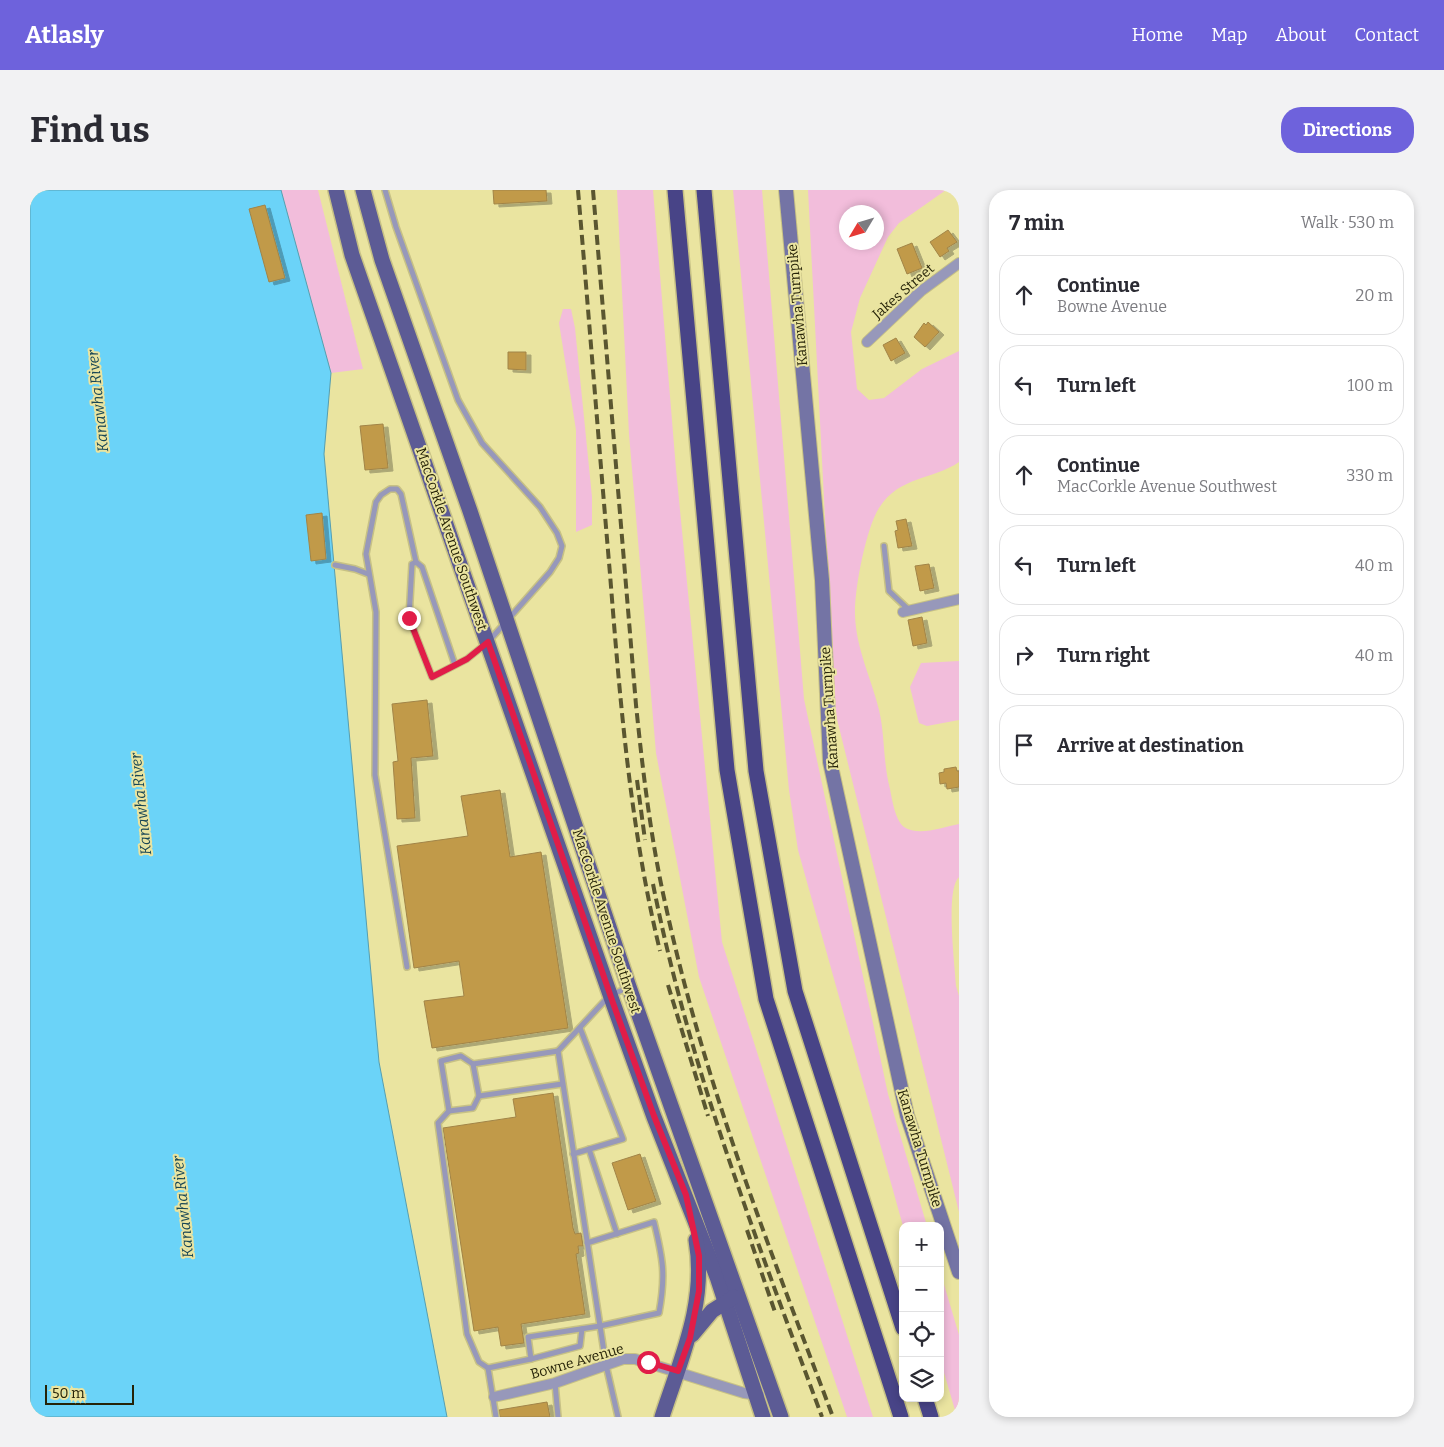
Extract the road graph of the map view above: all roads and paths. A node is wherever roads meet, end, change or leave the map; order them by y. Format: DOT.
graph roads {
  1 [pos="336,190"];
  2 [pos="363,190"];
  3 [pos="385,190"];
  4 [pos="675,190"];
  5 [pos="704,190"];
  6 [pos="786,190"];
  7 [pos="959,263"];
  8 [pos="867,342"];
  9 [pos="884,546"];
  10 [pos="416,562"];
  11 [pos="334,565"];
  12 [pos="368,574"];
  13 [pos="959,600"];
  14 [pos="906,611"];
  15 [pos="506,619"];
  16 [pos="488,642"];
  17 [pos="455,664"];
  18 [pos="407,967"];
  19 [pos="629,987"];
  20 [pos="610,995"];
  21 [pos="580,1028"];
  22 [pos="558,1051"];
  23 [pos="473,1064"];
  24 [pos="562,1084"];
  25 [pos="479,1096"];
  26 [pos="449,1111"];
  27 [pos="589,1149"];
  28 [pos="573,1154"];
  29 [pos="686,1195"];
  30 [pos="616,1234"];
  31 [pos="587,1244"];
  32 [pos="959,1272"];
  33 [pos="738,1294"];
  34 [pos="725,1302"];
  35 [pos="899,1316"];
  36 [pos="600,1326"];
  37 [pos="582,1329"];
  38 [pos="690,1338"];
  39 [pos="531,1359"];
  40 [pos="606,1365"];
  41 [pos="488,1368"];
  42 [pos="678,1371"];
  43 [pos="555,1383"];
  44 [pos="773,1393"];
  45 [pos="757,1395"];
  46 [pos="494,1397"];
  47 [pos="926,1402"];
  48 [pos="496,1417"];
  49 [pos="558,1417"];
  50 [pos="618,1417"];
  51 [pos="662,1417"];
  52 [pos="764,1417"];
  53 [pos="781,1417"];
  54 [pos="901,1417"];
  55 [pos="931,1417"];
  1 -- 16 [label="main road, MacCorkle Avenue Southwest"];
  2 -- 15 [label="main road, MacCorkle Avenue Southwest"];
  3 -- 15 [label="lane"];
  4 -- 54 [label="highway"];
  5 -- 35 [label="highway"];
  6 -- 32 [label="main road, Kanawha Turnpike"];
  7 -- 8 [label="street, Jakes Street"];
  9 -- 14 [label="lane"];
  10 -- 12 [label="lane"];
  10 -- 17 [label="lane"];
  10 -- 17 [label="lane"];
  11 -- 12 [label="lane"];
  12 -- 18 [label="lane"];
  13 -- 14 [label="street"];
  15 -- 16 [label="lane"];
  15 -- 19 [label="main road, MacCorkle Avenue Southwest"];
  16 -- 17 [label="lane"];
  16 -- 20 [label="main road, MacCorkle Avenue Southwest"];
  19 -- 20 [label="lane"];
  19 -- 33 [label="main road, MacCorkle Avenue Southwest"];
  20 -- 21 [label="lane"];
  20 -- 29 [label="main road, MacCorkle Avenue Southwest"];
  21 -- 22 [label="lane"];
  21 -- 27 [label="lane"];
  22 -- 23 [label="lane"];
  22 -- 24 [label="lane"];
  23 -- 25 [label="lane"];
  23 -- 26 [label="lane"];
  24 -- 25 [label="lane"];
  24 -- 28 [label="lane"];
  25 -- 26 [label="lane"];
  26 -- 41 [label="lane"];
  27 -- 28 [label="lane"];
  27 -- 30 [label="lane"];
  28 -- 31 [label="lane"];
  29 -- 34 [label="main road, MacCorkle Avenue Southwest"];
  29 -- 38 [label="main road"];
  30 -- 31 [label="lane"];
  30 -- 36 [label="lane"];
  31 -- 36 [label="lane"];
  33 -- 34 [label="main road"];
  33 -- 44 [label="main road, MacCorkle Avenue Southwest"];
  34 -- 38 [label="main road"];
  34 -- 45 [label="main road, MacCorkle Avenue Southwest"];
  36 -- 37 [label="lane"];
  36 -- 40 [label="lane"];
  37 -- 39 [label="lane"];
  37 -- 39 [label="lane"];
  38 -- 42 [label="main road"];
  39 -- 41 [label="lane"];
  40 -- 42 [label="street, Bowne Avenue"];
  40 -- 43 [label="street, Bowne Avenue"];
  40 -- 50 [label="lane"];
  41 -- 46 [label="lane"];
  42 -- 45 [label="street, Bowne Avenue"];
  42 -- 51 [label="main road"];
  43 -- 46 [label="street, Bowne Avenue"];
  43 -- 49 [label="lane"];
  44 -- 45 [label="street, Bowne Avenue"];
  44 -- 53 [label="main road, MacCorkle Avenue Southwest"];
  45 -- 52 [label="main road, MacCorkle Avenue Southwest"];
  46 -- 48 [label="lane"];
  47 -- 55 [label="highway"];
}
